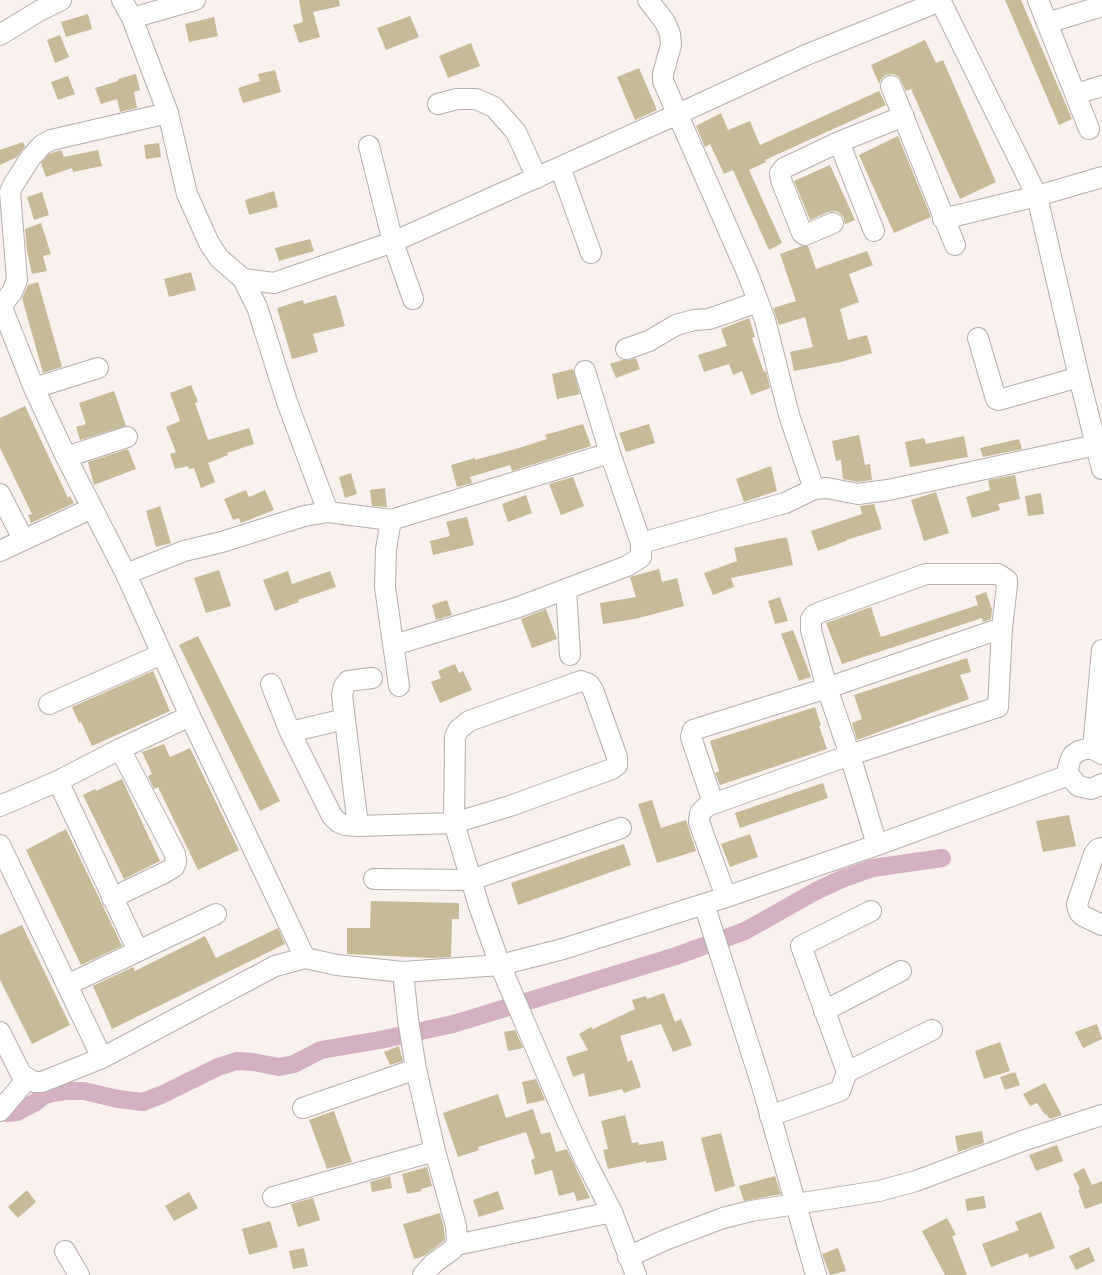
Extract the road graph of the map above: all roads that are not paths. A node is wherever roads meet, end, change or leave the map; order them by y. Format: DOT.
graph roads {
  1 [pos="61,0"];
  2 [pos="122,0"];
  3 [pos="195,0"];
  4 [pos="648,0"];
  5 [pos="1038,0"];
  6 [pos="940,1"];
  7 [pos="1102,6"];
  8 [pos="132,18"];
  9 [pos="1047,22"];
  10 [pos="0,35"];
  11 [pos="891,86"];
  12 [pos="1102,86"];
  13 [pos="1076,94"];
  14 [pos="438,104"];
  15 [pos="168,113"];
  16 [pos="678,114"];
  17 [pos="904,116"];
  18 [pos="1089,129"];
  19 [pos="839,142"];
  20 [pos="368,146"];
  21 [pos="560,167"];
  22 [pos="1102,176"];
  23 [pos="537,178"];
  24 [pos="1037,196"];
  25 [pos="943,219"];
  26 [pos="833,224"];
  27 [pos="874,231"];
  28 [pos="393,242"];
  29 [pos="955,245"];
  30 [pos="591,253"];
  31 [pos="243,279"];
  32 [pos="413,299"];
  33 [pos="758,302"];
  34 [pos="1,306"];
  35 [pos="978,338"];
  36 [pos="626,349"];
  37 [pos="98,368"];
  38 [pos="585,371"];
  39 [pos="1079,377"];
  40 [pos="34,388"];
  41 [pos="1095,412"];
  42 [pos="127,437"];
  43 [pos="1096,445"];
  44 [pos="610,453"];
  45 [pos="66,456"];
  46 [pos="1102,469"];
  47 [pos="814,489"];
  48 [pos="0,494"];
  49 [pos="92,508"];
  50 [pos="328,512"];
  51 [pos="391,520"];
  52 [pos="23,539"];
  53 [pos="641,543"];
  54 [pos="0,551"];
  55 [pos="126,574"];
  56 [pos="566,589"];
  57 [pos="1002,628"];
  58 [pos="394,646"];
  59 [pos="1102,650"];
  60 [pos="162,654"];
  61 [pos="570,654"];
  62 [pos="372,678"];
  63 [pos="270,684"];
  64 [pos="400,686"];
  65 [pos="827,688"];
  66 [pos="49,704"];
  67 [pos="190,716"];
  68 [pos="346,719"];
  69 [pos="290,732"];
  70 [pos="120,748"];
  71 [pos="1097,752"];
  72 [pos="850,755"];
  73 [pos="1069,775"];
  74 [pos="58,781"];
  75 [pos="1102,784"];
  76 [pos="713,803"];
  77 [pos="0,806"];
  78 [pos="454,824"];
  79 [pos="358,826"];
  80 [pos="620,828"];
  81 [pos="0,845"];
  82 [pos="877,845"];
  83 [pos="1102,848"];
  84 [pos="374,879"];
  85 [pos="471,880"];
  86 [pos="726,897"];
  87 [pos="112,898"];
  88 [pos="704,904"];
  89 [pos="872,911"];
  90 [pos="216,914"];
  91 [pos="1102,925"];
  92 [pos="138,951"];
  93 [pos="305,958"];
  94 [pos="500,965"];
  95 [pos="901,971"];
  96 [pos="403,972"];
  97 [pos="67,985"];
  98 [pos="824,1011"];
  99 [pos="932,1030"];
  100 [pos="0,1032"];
  101 [pos="102,1058"];
  102 [pos="6,1059"];
  103 [pos="416,1069"];
  104 [pos="847,1072"];
  105 [pos="27,1079"];
  106 [pos="5,1105"];
  107 [pos="303,1108"];
  108 [pos="1102,1115"];
  109 [pos="770,1116"];
  110 [pos="435,1151"];
  111 [pos="273,1197"];
  112 [pos="795,1204"];
  113 [pos="612,1212"];
  114 [pos="456,1245"];
  115 [pos="65,1251"];
  116 [pos="632,1266"];
  117 [pos="78,1275"];
  118 [pos="423,1275"];
  119 [pos="816,1275"];
  1 -- 10 [label="street"];
  2 -- 8 [label="street"];
  3 -- 8 [label="street"];
  4 -- 16 [label="street"];
  5 -- 9 [label="street"];
  6 -- 16 [label="street"];
  6 -- 24 [label="street"];
  7 -- 9 [label="street"];
  8 -- 15 [label="street"];
  9 -- 13 [label="street"];
  11 -- 17 [label="street"];
  12 -- 13 [label="street"];
  13 -- 18 [label="street"];
  14 -- 23 [label="street"];
  15 -- 31 [label="street"];
  15 -- 34 [label="street"];
  16 -- 21 [label="street"];
  16 -- 33 [label="street"];
  17 -- 19 [label="street"];
  17 -- 25 [label="street"];
  19 -- 26 [label="street"];
  19 -- 27 [label="street"];
  20 -- 28 [label="street"];
  21 -- 23 [label="street"];
  21 -- 30 [label="street"];
  22 -- 24 [label="street"];
  23 -- 28 [label="street"];
  24 -- 25 [label="street"];
  24 -- 39 [label="street"];
  25 -- 29 [label="street"];
  28 -- 31 [label="street"];
  28 -- 32 [label="street"];
  31 -- 50 [label="street"];
  33 -- 36 [label="street"];
  33 -- 47 [label="street"];
  34 -- 40 [label="street"];
  35 -- 39 [label="street"];
  37 -- 40 [label="street"];
  38 -- 44 [label="street"];
  39 -- 41 [label="street"];
  40 -- 45 [label="street"];
  41 -- 43 [label="street"];
  42 -- 45 [label="street"];
  43 -- 46 [label="street"];
  43 -- 47 [label="street"];
  44 -- 51 [label="street"];
  44 -- 53 [label="street"];
  45 -- 49 [label="street"];
  47 -- 53 [label="street"];
  48 -- 52 [label="street"];
  49 -- 52 [label="street"];
  49 -- 55 [label="street"];
  50 -- 51 [label="street"];
  50 -- 55 [label="street"];
  51 -- 58 [label="street"];
  52 -- 54 [label="street"];
  53 -- 56 [label="street"];
  55 -- 60 [label="street"];
  56 -- 58 [label="street"];
  56 -- 61 [label="street"];
  57 -- 65 [label="street"];
  57 -- 65 [label="street"];
  57 -- 72 [label="street"];
  58 -- 64 [label="street"];
  59 -- 71 [label="street"];
  60 -- 66 [label="street"];
  60 -- 67 [label="street"];
  62 -- 68 [label="street"];
  63 -- 69 [label="street"];
  65 -- 72 [label="street"];
  65 -- 76 [label="street"];
  67 -- 70 [label="street"];
  67 -- 93 [label="street"];
  68 -- 69 [label="street"];
  68 -- 79 [label="street"];
  69 -- 79 [label="street"];
  70 -- 74 [label="street"];
  70 -- 87 [label="street"];
  71 -- 73 [label="street"];
  72 -- 76 [label="street"];
  72 -- 82 [label="street"];
  73 -- 75 [label="street"];
  73 -- 82 [label="street"];
  74 -- 77 [label="street"];
  74 -- 87 [label="street"];
  76 -- 86 [label="street"];
  78 -- 78 [label="street"];
  78 -- 79 [label="street"];
  78 -- 85 [label="street"];
  80 -- 85 [label="street"];
  81 -- 97 [label="street"];
  82 -- 86 [label="street"];
  83 -- 91 [label="street"];
  84 -- 85 [label="street"];
  85 -- 94 [label="street"];
  86 -- 88 [label="street"];
  87 -- 92 [label="street"];
  88 -- 94 [label="street"];
  88 -- 109 [label="street"];
  89 -- 98 [label="street"];
  90 -- 92 [label="street"];
  92 -- 97 [label="street"];
  93 -- 96 [label="street"];
  93 -- 101 [label="street"];
  94 -- 96 [label="street"];
  94 -- 113 [label="street"];
  95 -- 98 [label="street"];
  96 -- 103 [label="street"];
  97 -- 101 [label="street"];
  98 -- 104 [label="street"];
  99 -- 104 [label="street"];
  100 -- 102 [label="street"];
  101 -- 105 [label="street"];
  102 -- 105 [label="street"];
  103 -- 107 [label="street"];
  103 -- 110 [label="street"];
  104 -- 109 [label="street"];
  105 -- 106 [label="street"];
  108 -- 112 [label="street"];
  109 -- 112 [label="street"];
  110 -- 111 [label="street"];
  110 -- 114 [label="street"];
  112 -- 116 [label="street"];
  112 -- 119 [label="street"];
  113 -- 114 [label="street"];
  113 -- 116 [label="street"];
  114 -- 118 [label="street"];
  115 -- 117 [label="street"];
}
